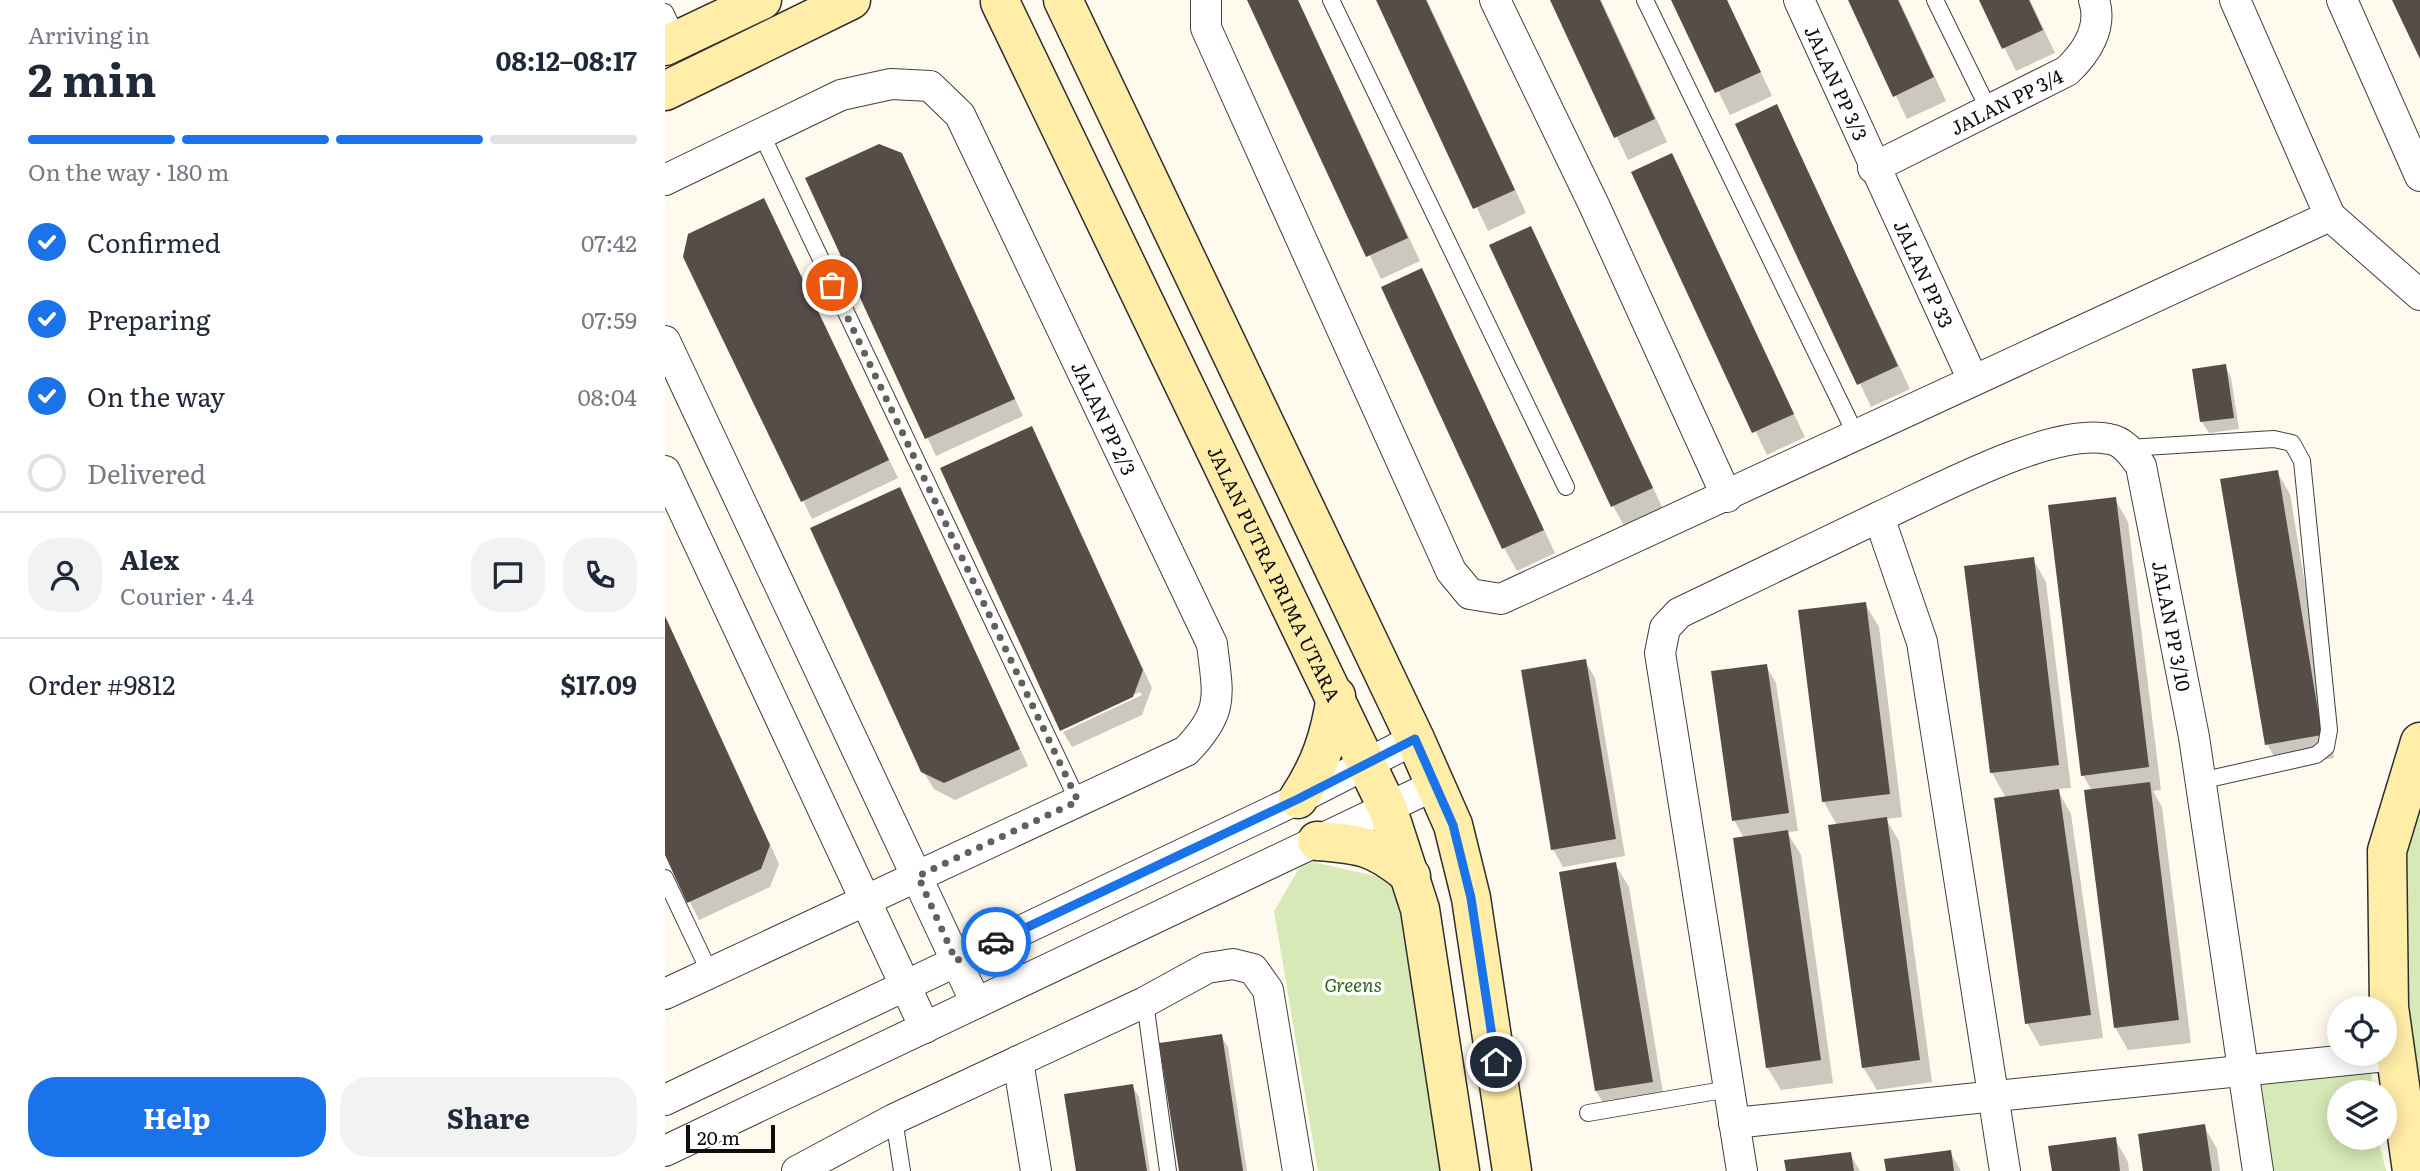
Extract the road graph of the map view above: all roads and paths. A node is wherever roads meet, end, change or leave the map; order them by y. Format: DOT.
graph roads {
  1 [pos="762,0"];
  2 [pos="851,0"];
  3 [pos="1063,0"];
  4 [pos="1206,0"];
  5 [pos="1331,0"];
  6 [pos="1495,0"];
  7 [pos="1645,0"];
  8 [pos="1799,0"];
  9 [pos="1935,0"];
  10 [pos="2094,0"];
  11 [pos="2235,0"];
  12 [pos="2342,0"];
  13 [pos="1000,1"];
  14 [pos="669,32"];
  15 [pos="665,91"];
  16 [pos="1990,112"];
  17 [pos="761,134"];
  18 [pos="1873,168"];
  19 [pos="2420,176"];
  20 [pos="665,180"];
  21 [pos="2330,216"];
  22 [pos="2420,295"];
  23 [pos="665,341"];
  24 [pos="1973,380"];
  25 [pos="1856,435"];
  26 [pos="2128,448"];
  27 [pos="665,471"];
  28 [pos="1566,487"];
  29 [pos="1727,497"];
  30 [pos="1878,517"];
  31 [pos="1336,696"];
  32 [pos="1415,739"];
  33 [pos="2420,742"];
  34 [pos="1368,763"];
  35 [pos="2200,781"];
  36 [pos="1435,785"];
  37 [pos="1298,799"];
  38 [pos="1078,801"];
  39 [pos="1387,807"];
  40 [pos="1317,841"];
  41 [pos="918,876"];
  42 [pos="1411,876"];
  43 [pos="665,878"];
  44 [pos="865,901"];
  45 [pos="956,961"];
  46 [pos="711,973"];
  47 [pos="904,986"];
  48 [pos="665,995"];
  49 [pos="2389,996"];
  50 [pos="1145,1002"];
  51 [pos="976,1003"];
  52 [pos="925,1028"];
  53 [pos="1018,1061"];
  54 [pos="2397,1062"];
  55 [pos="2327,1063"];
  56 [pos="2242,1072"];
  57 [pos="1729,1089"];
  58 [pos="1994,1098"];
  59 [pos="665,1100"];
  60 [pos="1588,1113"];
  61 [pos="894,1119"];
  62 [pos="1734,1123"];
  63 [pos="665,1152"];
  64 [pos="797,1171"];
  65 [pos="902,1171"];
  66 [pos="1036,1171"];
  67 [pos="1168,1171"];
  68 [pos="1298,1171"];
  69 [pos="1460,1171"];
  70 [pos="1512,1171"];
  71 [pos="1742,1171"];
  72 [pos="2005,1171"];
  73 [pos="2258,1171"];
  74 [pos="2412,1171"];
  1 -- 14 [label="main road"];
  2 -- 15 [label="main road"];
  3 -- 32 [label="main road"];
  4 -- 29 [label="street"];
  5 -- 28 [label="lane"];
  6 -- 29 [label="street"];
  7 -- 25 [label="lane"];
  8 -- 18 [label="street, JALAN PP 3/3"];
  9 -- 16 [label="lane"];
  10 -- 16 [label="street, JALAN PP 3/4"];
  11 -- 21 [label="street"];
  12 -- 19 [label="street"];
  13 -- 31 [label="main road, JALAN PUTRA PRIMA UTARA"];
  16 -- 18 [label="street, JALAN PP 3/4"];
  17 -- 20 [label="street, JALAN PP 2/3"];
  17 -- 38 [label="lane"];
  17 -- 38 [label="street, JALAN PP 2/3"];
  18 -- 24 [label="street, JALAN PP 33"];
  21 -- 22 [label="street"];
  21 -- 24 [label="street"];
  23 -- 41 [label="street"];
  24 -- 25 [label="street"];
  25 -- 29 [label="street"];
  26 -- 30 [label="street"];
  26 -- 35 [label="street, JALAN PP 3/10"];
  26 -- 35 [label="lane"];
  27 -- 44 [label="street"];
  30 -- 57 [label="street"];
  30 -- 58 [label="street"];
  31 -- 34 [label="main road, JALAN PUTRA PRIMA UTARA"];
  31 -- 37 [label="main road"];
  32 -- 34 [label="street"];
  32 -- 36 [label="main road"];
  33 -- 49 [label="main road"];
  34 -- 37 [label="street"];
  34 -- 39 [label="main road, JALAN PUTRA PRIMA UTARA"];
  35 -- 56 [label="street, JALAN PP 3/10"];
  36 -- 39 [label="street"];
  36 -- 70 [label="main road"];
  37 -- 45 [label="street"];
  38 -- 41 [label="street, JALAN PP 2/3"];
  39 -- 40 [label="street"];
  39 -- 42 [label="main road, JALAN PUTRA PRIMA UTARA"];
  40 -- 42 [label="main road"];
  40 -- 51 [label="street"];
  41 -- 44 [label="street, JALAN PP 2/3"];
  41 -- 45 [label="street"];
  42 -- 69 [label="main road, JALAN PUTRA PRIMA UTARA"];
  43 -- 46 [label="lane"];
  44 -- 46 [label="street, JALAN PP 2/3"];
  44 -- 47 [label="street"];
  45 -- 47 [label="street"];
  45 -- 51 [label="street"];
  46 -- 48 [label="street, JALAN PP 2/3"];
  47 -- 52 [label="street"];
  47 -- 59 [label="street"];
  50 -- 53 [label="street"];
  50 -- 67 [label="lane"];
  50 -- 68 [label="street"];
  51 -- 52 [label="street"];
  52 -- 63 [label="street"];
  53 -- 61 [label="street"];
  53 -- 66 [label="street"];
  54 -- 74 [label="main road"];
  55 -- 56 [label="street"];
  56 -- 58 [label="street"];
  56 -- 73 [label="street, JALAN PP 3/10"];
  57 -- 60 [label="lane"];
  57 -- 62 [label="street"];
  58 -- 62 [label="street"];
  58 -- 72 [label="street"];
  61 -- 64 [label="street"];
  61 -- 65 [label="lane"];
  62 -- 71 [label="street"];
}
